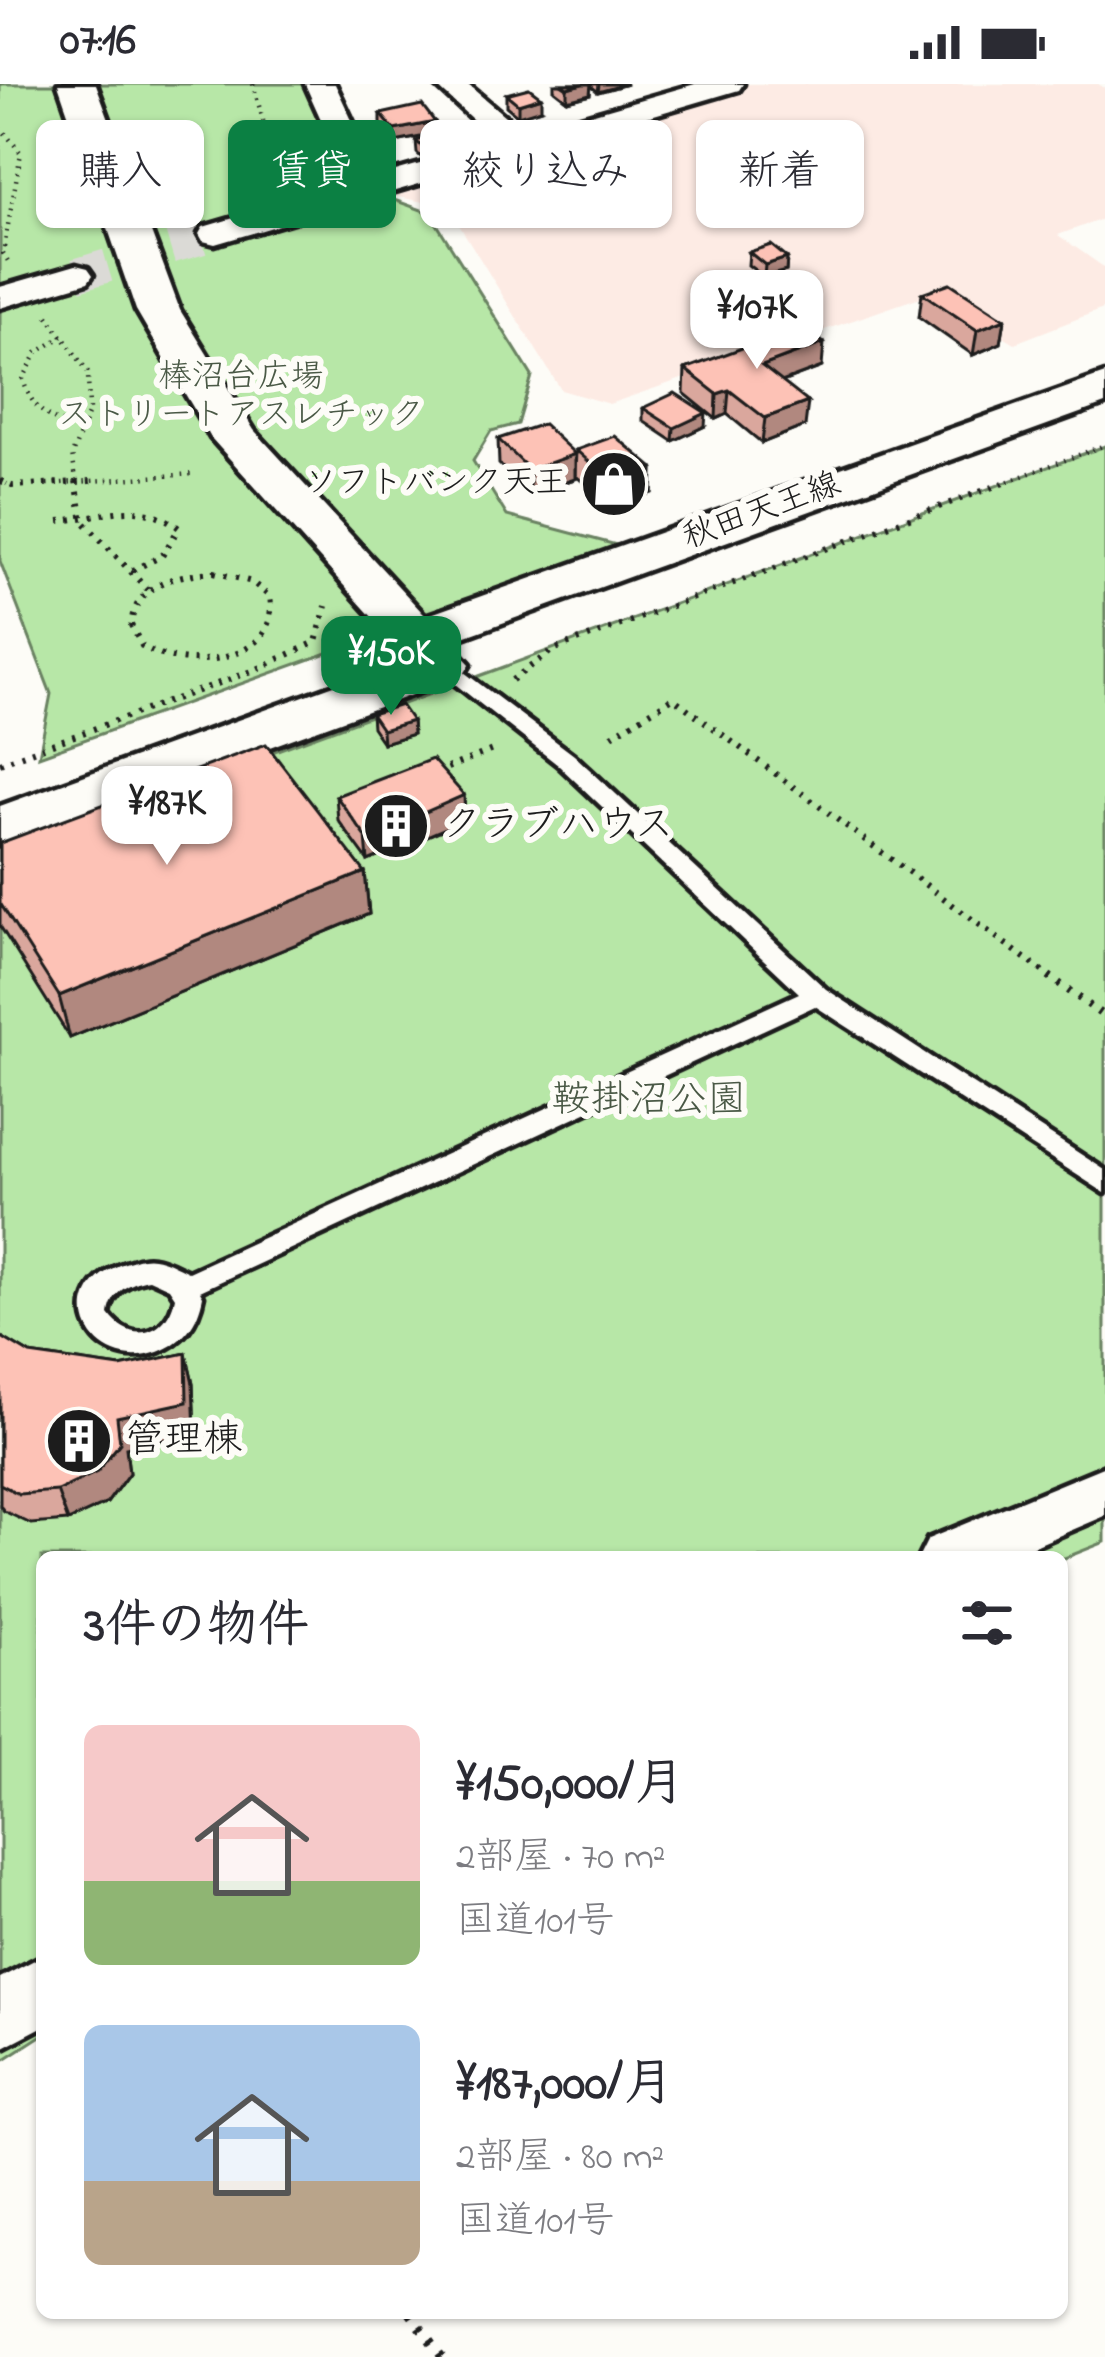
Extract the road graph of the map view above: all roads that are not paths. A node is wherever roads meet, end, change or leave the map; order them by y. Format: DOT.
graph roads {
  1 [pos="77,84"];
  2 [pos="320,84"];
  3 [pos="449,84"];
  4 [pos="728,84"];
  5 [pos="336,120"];
  6 [pos="491,120"];
  7 [pos="608,120"];
  8 [pos="236,228"];
  9 [pos="215,234"];
  10 [pos="76,274"];
  11 [pos="13,293"];
  12 [pos="1105,388"];
  13 [pos="1105,422"];
  14 [pos="431,650"];
  15 [pos="0,786"];
  16 [pos="0,827"];
  17 [pos="817,995"];
  18 [pos="1105,1183"];
  19 [pos="184,1286"];
  20 [pos="1105,1490"];
  21 [pos="963,1551"];
  22 [pos="36,1993"];
  23 [pos="0,2016"];
  1 -- 14 [label="main road"];
  2 -- 5 [label="street"];
  3 -- 6 [label="street"];
  4 -- 7 [label="street"];
  8 -- 9 [label="street"];
  10 -- 11 [label="street"];
  12 -- 14 [label="main road, 秋田天王線"];
  13 -- 14 [label="main road, 秋田天王線"];
  14 -- 15 [label="main road"];
  14 -- 16 [label="main road"];
  14 -- 17 [label="lane"];
  17 -- 18 [label="lane"];
  17 -- 19 [label="lane"];
  20 -- 21 [label="street"];
  22 -- 23 [label="street"];
}
